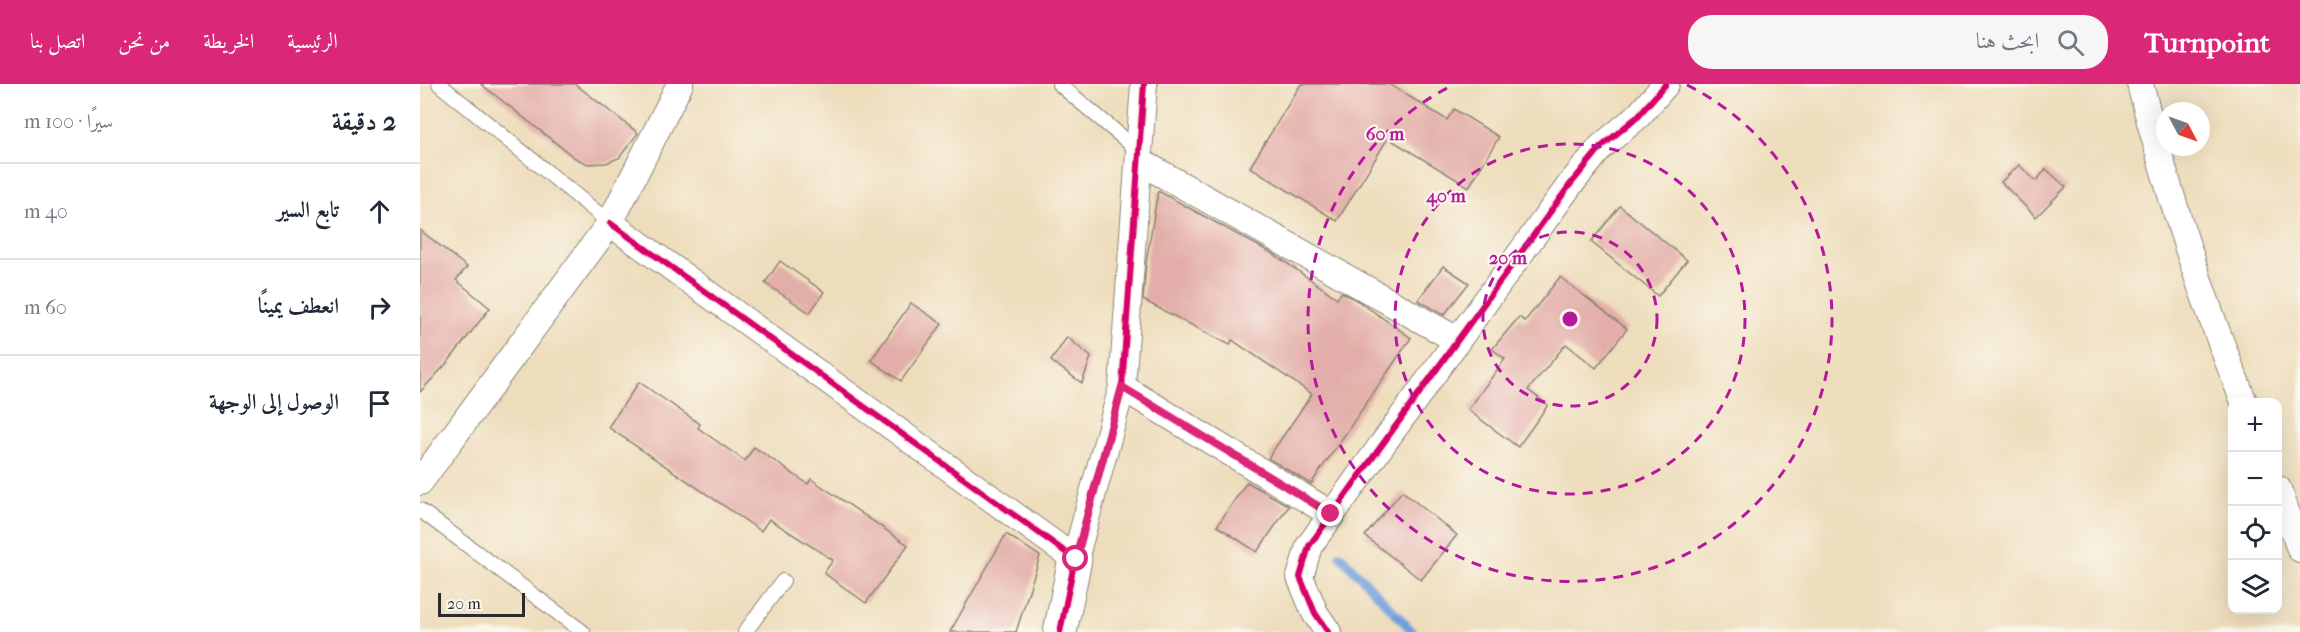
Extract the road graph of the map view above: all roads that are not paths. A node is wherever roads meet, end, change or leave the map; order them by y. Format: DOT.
graph roads {
  1 [pos="439,84"];
  2 [pos="680,84"];
  3 [pos="1059,84"];
  4 [pos="1144,84"];
  5 [pos="1666,84"];
  6 [pos="2140,84"];
  7 [pos="1140,156"];
  8 [pos="610,223"];
  9 [pos="1457,340"];
  10 [pos="1122,387"];
  11 [pos="2242,398"];
  12 [pos="420,482"];
  13 [pos="2282,502"];
  14 [pos="420,510"];
  15 [pos="1331,514"];
  16 [pos="2300,549"];
  17 [pos="1076,559"];
  18 [pos="783,581"];
  19 [pos="583,632"];
  20 [pos="745,632"];
  21 [pos="1060,632"];
  22 [pos="1328,632"];
  1 -- 8 [label="lane"];
  2 -- 8 [label="street"];
  3 -- 7 [label="lane"];
  4 -- 7 [label="street"];
  5 -- 9 [label="street"];
  6 -- 11 [label="street"];
  7 -- 9 [label="street"];
  7 -- 10 [label="street"];
  8 -- 12 [label="street"];
  8 -- 17 [label="street"];
  9 -- 15 [label="street"];
  10 -- 15 [label="street"];
  10 -- 17 [label="street"];
  13 -- 16 [label="street"];
  14 -- 19 [label="lane"];
  15 -- 22 [label="street"];
  17 -- 21 [label="street"];
  18 -- 20 [label="lane"];
}
